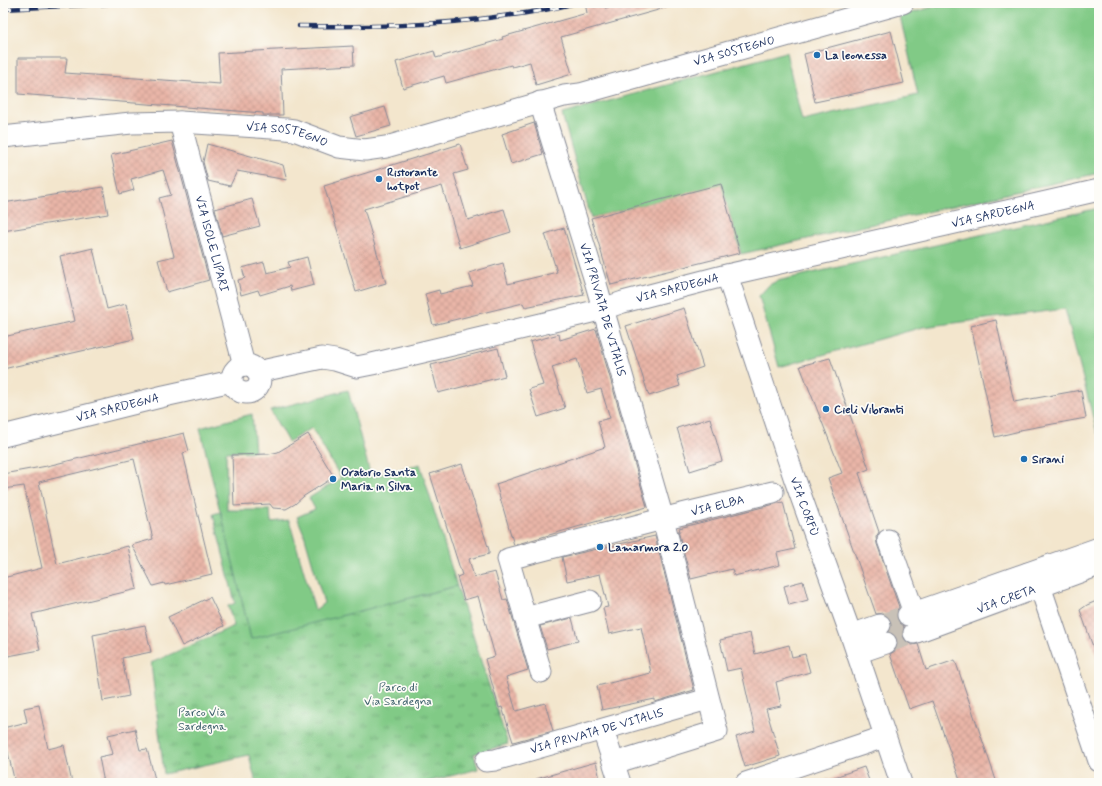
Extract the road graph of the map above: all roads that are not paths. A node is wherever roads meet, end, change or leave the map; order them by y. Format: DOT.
graph roads {
  1 [pos="858,3"];
  2 [pos="903,3"];
  3 [pos="564,96"];
  4 [pos="540,102"];
  5 [pos="180,122"];
  6 [pos="3,137"];
  7 [pos="1099,190"];
  8 [pos="727,275"];
  9 [pos="603,309"];
  10 [pos="244,373"];
  11 [pos="3,436"];
  12 [pos="773,492"];
  13 [pos="663,519"];
  14 [pos="888,540"];
  15 [pos="1099,548"];
  16 [pos="1099,565"];
  17 [pos="1034,579"];
  18 [pos="590,601"];
  19 [pos="525,618"];
  20 [pos="883,634"];
  21 [pos="854,644"];
  22 [pos="541,672"];
  23 [pos="708,699"];
  24 [pos="603,730"];
  25 [pos="884,737"];
  26 [pos="1099,760"];
  27 [pos="486,761"];
  28 [pos="614,763"];
  29 [pos="620,783"];
  30 [pos="746,783"];
  31 [pos="901,783"];
  1 -- 3 [label="street, VIA SOSTEGNO"];
  2 -- 3 [label="street, VIA SOSTEGNO"];
  3 -- 4 [label="street, VIA SOSTEGNO"];
  4 -- 5 [label="street, VIA SOSTEGNO"];
  4 -- 9 [label="street, VIA PRIVATA DE VITALIS"];
  5 -- 6 [label="street, VIA SOSTEGNO"];
  5 -- 10 [label="street, VIA ISOLE LIPARI"];
  7 -- 8 [label="street, VIA SARDEGNA"];
  8 -- 9 [label="street, VIA SARDEGNA"];
  8 -- 21 [label="street, VIA CORFÙ"];
  9 -- 10 [label="street, VIA SARDEGNA"];
  9 -- 13 [label="street, VIA PRIVATA DE VITALIS"];
  10 -- 11 [label="street, VIA SARDEGNA"];
  12 -- 13 [label="street, VIA ELBA"];
  13 -- 19 [label="street"];
  13 -- 23 [label="street, VIA PRIVATA DE VITALIS"];
  14 -- 17 [label="street, VIA CRETA"];
  15 -- 17 [label="street, VIA CRETA"];
  16 -- 17 [label="street, VIA CRETA"];
  17 -- 26 [label="street"];
  18 -- 19 [label="street"];
  19 -- 22 [label="street"];
  20 -- 21 [label="street"];
  21 -- 25 [label="street, VIA CORFÙ"];
  23 -- 24 [label="street, VIA PRIVATA DE VITALIS"];
  23 -- 28 [label="street, VIA PRIVATA DE VITALIS"];
  24 -- 27 [label="street, VIA PRIVATA DE VITALIS"];
  24 -- 28 [label="street, VIA PRIVATA DE VITALIS"];
  25 -- 30 [label="street"];
  25 -- 31 [label="street, VIA CORFÙ"];
  28 -- 29 [label="street, VIA PRIVATA DE VITALIS"];
}
